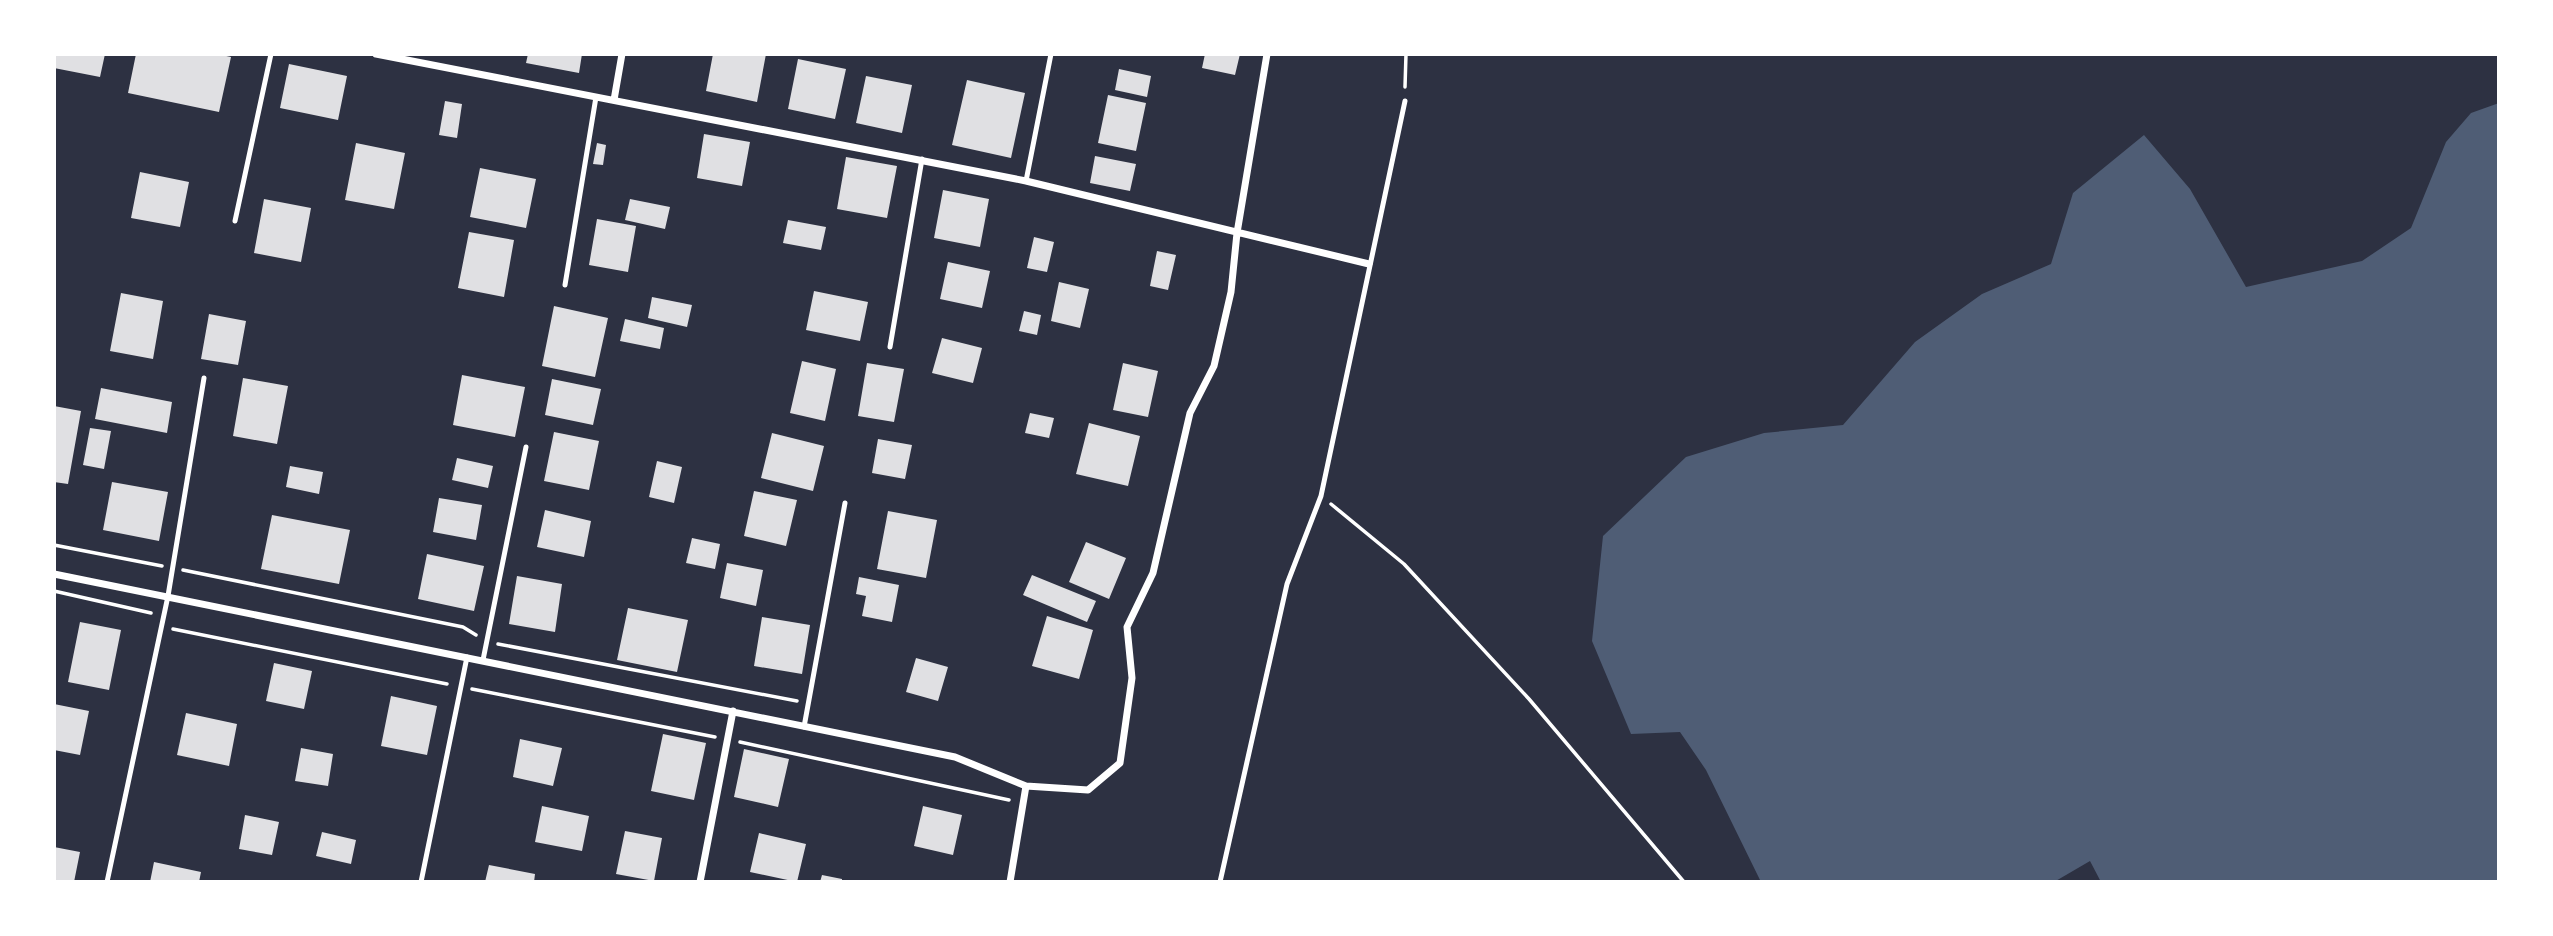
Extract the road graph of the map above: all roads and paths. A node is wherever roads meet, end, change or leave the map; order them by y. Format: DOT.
graph roads {
  1 [pos="271,54"];
  2 [pos="376,54"];
  3 [pos="622,54"];
  4 [pos="1051,54"];
  5 [pos="1267,54"];
  6 [pos="1406,54"];
  7 [pos="596,97"];
  8 [pos="614,100"];
  9 [pos="1405,100"];
  10 [pos="922,159"];
  11 [pos="1026,181"];
  12 [pos="235,221"];
  13 [pos="1237,233"];
  14 [pos="1369,264"];
  15 [pos="565,285"];
  16 [pos="890,346"];
  17 [pos="204,379"];
  18 [pos="526,447"];
  19 [pos="1321,496"];
  20 [pos="845,503"];
  21 [pos="54,545"];
  22 [pos="173,568"];
  23 [pos="54,574"];
  24 [pos="54,591"];
  25 [pos="168,596"];
  26 [pos="163,619"];
  27 [pos="486,642"];
  28 [pos="467,657"];
  29 [pos="483,660"];
  30 [pos="461,687"];
  31 [pos="808,703"];
  32 [pos="733,711"];
  33 [pos="804,727"];
  34 [pos="728,739"];
  35 [pos="1026,786"];
  36 [pos="1009,800"];
  37 [pos="107,882"];
  38 [pos="421,882"];
  39 [pos="700,882"];
  40 [pos="1010,882"];
  41 [pos="1220,882"];
  42 [pos="1684,882"];
  1 -- 12 [label="lane"];
  2 -- 7 [label="street"];
  3 -- 8 [label="street"];
  4 -- 11 [label="lane"];
  5 -- 13 [label="street"];
  6 -- 9 [label="path"];
  7 -- 8 [label="street"];
  7 -- 15 [label="lane"];
  8 -- 10 [label="street"];
  9 -- 14 [label="lane"];
  10 -- 11 [label="street"];
  10 -- 16 [label="lane"];
  11 -- 13 [label="street"];
  13 -- 14 [label="street"];
  13 -- 35 [label="street"];
  14 -- 19 [label="lane"];
  17 -- 22 [label="lane"];
  18 -- 27 [label="lane"];
  19 -- 41 [label="lane"];
  19 -- 42 [label="path"];
  20 -- 31 [label="lane"];
  21 -- 22 [label="path"];
  22 -- 25 [label="lane"];
  22 -- 27 [label="path"];
  23 -- 25 [label="street"];
  24 -- 26 [label="path"];
  25 -- 26 [label="lane"];
  25 -- 28 [label="street"];
  26 -- 30 [label="path"];
  26 -- 37 [label="lane"];
  27 -- 29 [label="lane"];
  27 -- 31 [label="path"];
  28 -- 29 [label="street"];
  28 -- 30 [label="lane"];
  29 -- 32 [label="street"];
  30 -- 34 [label="path"];
  30 -- 38 [label="lane"];
  31 -- 33 [label="lane"];
  32 -- 33 [label="street"];
  32 -- 34 [label="street"];
  33 -- 35 [label="street"];
  34 -- 36 [label="path"];
  34 -- 39 [label="street"];
  35 -- 40 [label="street"];
}
